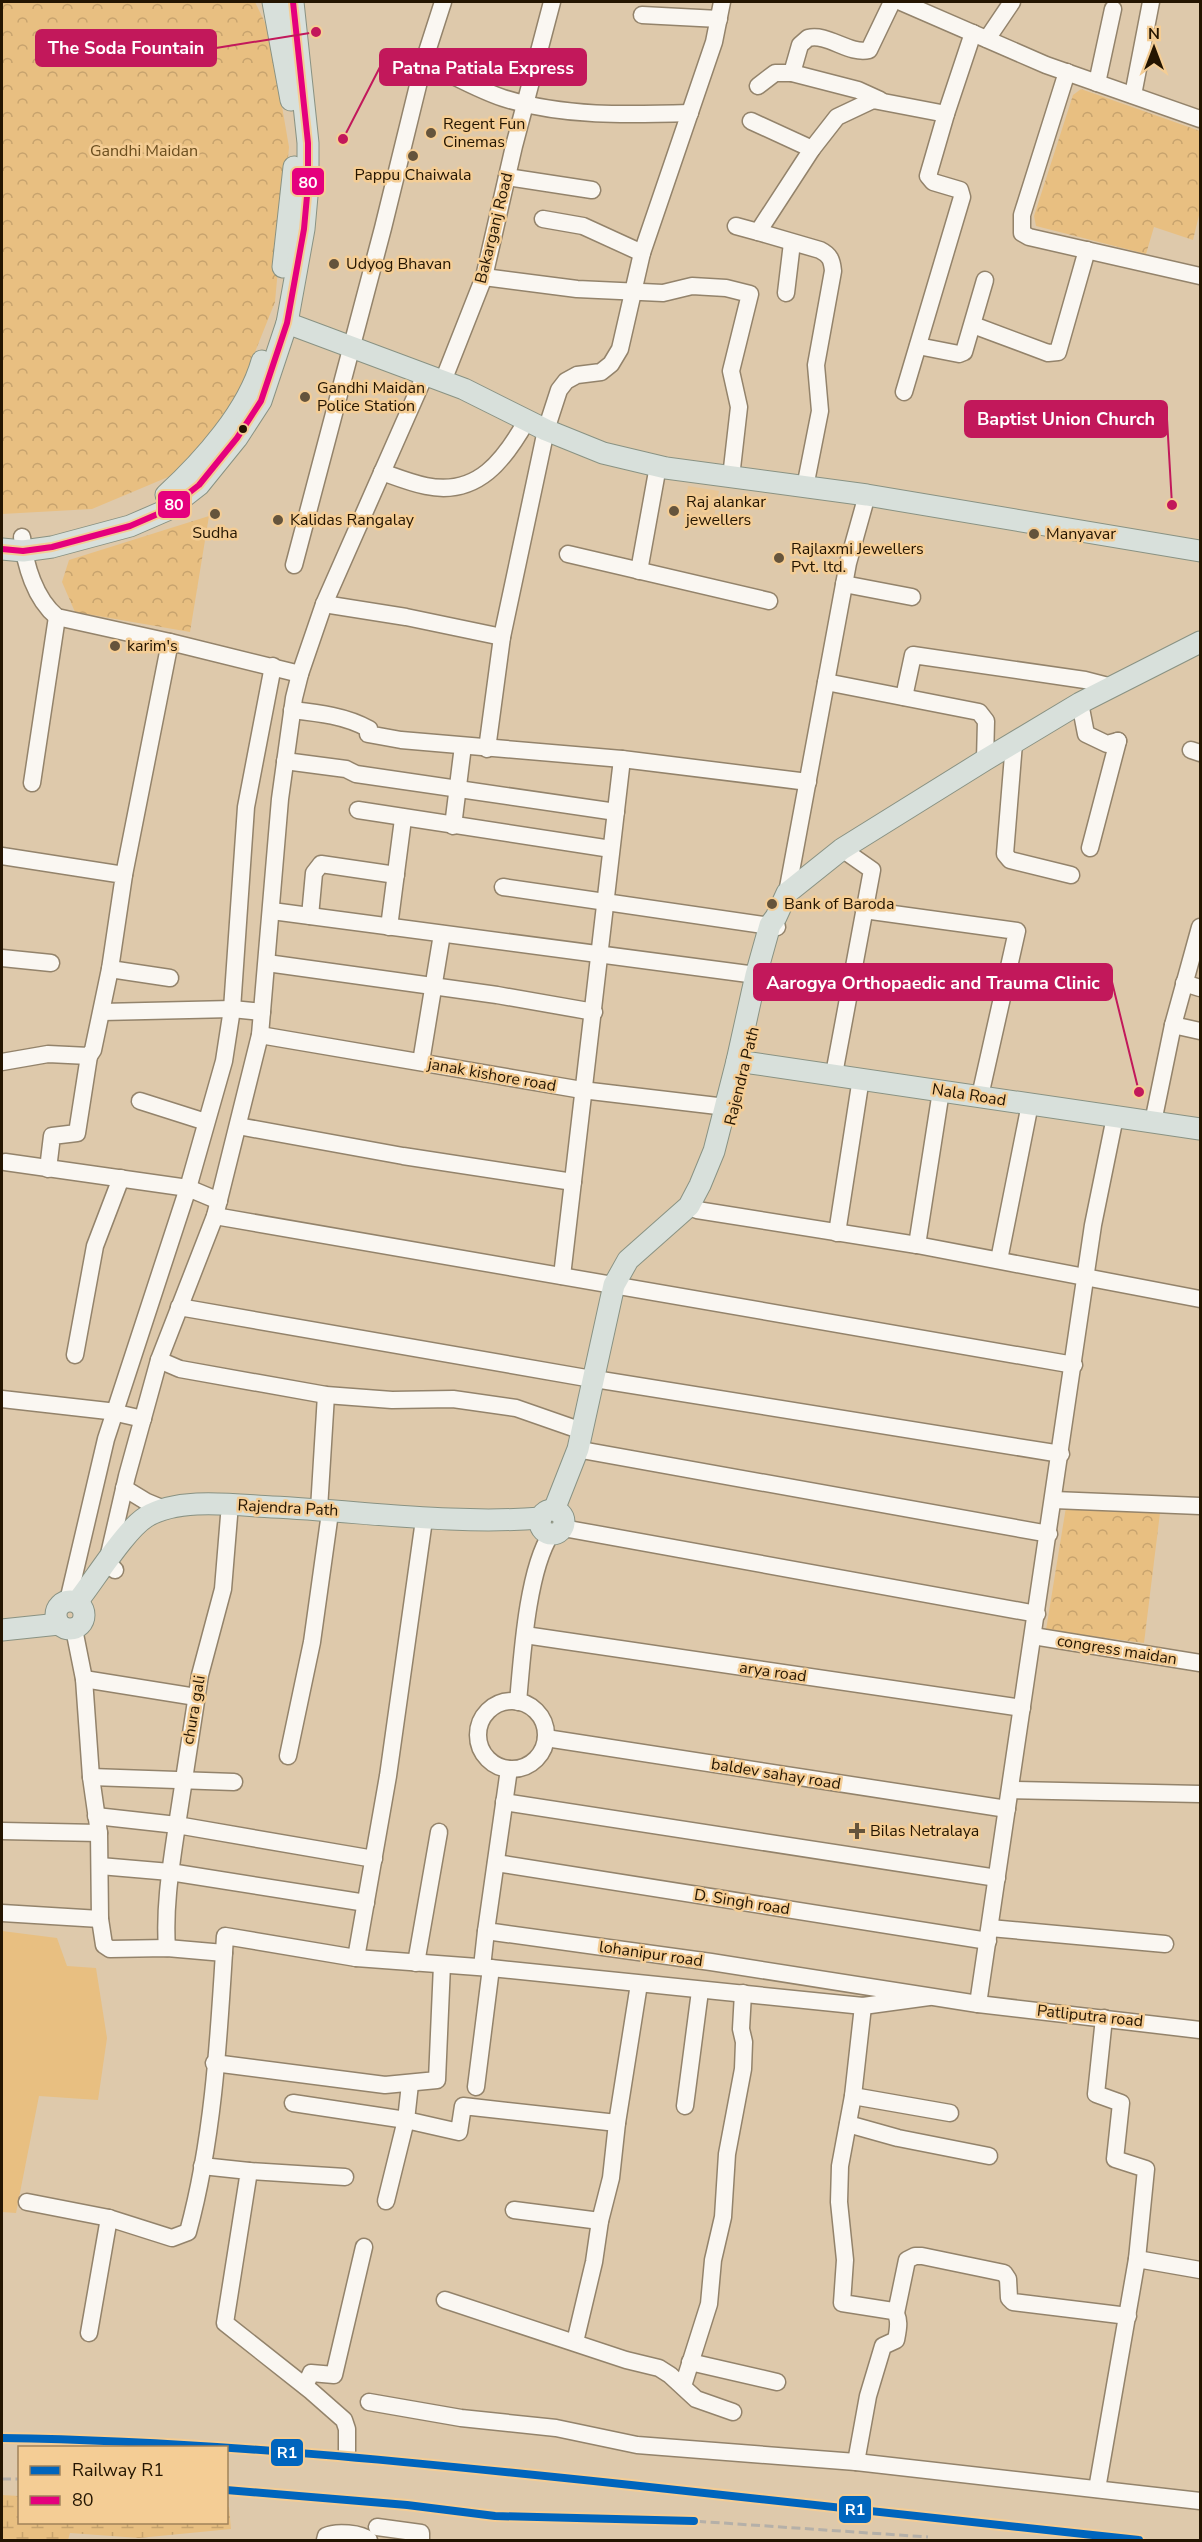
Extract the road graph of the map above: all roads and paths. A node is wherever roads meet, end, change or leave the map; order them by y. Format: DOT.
graph roads {
  1 [pos="273,2"];
  2 [pos="293,2"];
  3 [pos="443,2"];
  4 [pos="552,2"];
  5 [pos="722,2"];
  6 [pos="892,2"];
  7 [pos="901,2"];
  8 [pos="1012,2"];
  9 [pos="1151,2"];
  10 [pos="1113,9"];
  11 [pos="642,15"];
  12 [pos="719,19"];
  13 [pos="980,36"];
  14 [pos="424,62"];
  15 [pos="1067,72"];
  16 [pos="792,73"];
  17 [pos="1097,82"];
  18 [pos="758,86"];
  19 [pos="1133,96"];
  20 [pos="880,100"];
  21 [pos="526,103"];
  22 [pos="690,113"];
  23 [pos="946,114"];
  24 [pos="1200,116"];
  25 [pos="752,121"];
  26 [pos="812,149"];
  27 [pos="507,177"];
  28 [pos="592,190"];
  29 [pos="543,219"];
  30 [pos="736,226"];
  31 [pos="758,232"];
  32 [pos="792,243"];
  33 [pos="1087,250"];
  34 [pos="642,253"];
  35 [pos="1200,276"];
  36 [pos="484,277"];
  37 [pos="985,280"];
  38 [pos="632,292"];
  39 [pos="786,293"];
  40 [pos="281,320"];
  41 [pos="973,325"];
  42 [pos="918,346"];
  43 [pos="350,348"];
  44 [pos="434,378"];
  45 [pos="904,392"];
  46 [pos="527,420"];
  47 [pos="546,430"];
  48 [pos="658,466"];
  49 [pos="382,472"];
  50 [pos="731,477"];
  51 [pos="805,487"];
  52 [pos="867,495"];
  53 [pos="16,541"];
  54 [pos="2,549"];
  55 [pos="1200,551"];
  56 [pos="568,554"];
  57 [pos="294,565"];
  58 [pos="639,571"];
  59 [pos="844,584"];
  60 [pos="912,597"];
  61 [pos="769,601"];
  62 [pos="324,604"];
  63 [pos="57,617"];
  64 [pos="502,638"];
  65 [pos="170,642"];
  66 [pos="1200,642"];
  67 [pos="273,666"];
  68 [pos="300,674"];
  69 [pos="826,682"];
  70 [pos="1112,687"];
  71 [pos="904,697"];
  72 [pos="1080,703"];
  73 [pos="292,710"];
  74 [pos="1014,743"];
  75 [pos="464,746"];
  76 [pos="487,749"];
  77 [pos="622,759"];
  78 [pos="985,760"];
  79 [pos="285,761"];
  80 [pos="808,782"];
  81 [pos="32,783"];
  82 [pos="458,789"];
  83 [pos="358,810"];
  84 [pos="616,812"];
  85 [pos="403,819"];
  86 [pos="453,826"];
  87 [pos="1090,848"];
  88 [pos="611,849"];
  89 [pos="842,849"];
  90 [pos="2,856"];
  91 [pos="1071,874"];
  92 [pos="124,875"];
  93 [pos="396,875"];
  94 [pos="503,887"];
  95 [pos="787,893"];
  96 [pos="605,902"];
  97 [pos="864,910"];
  98 [pos="272,911"];
  99 [pos="310,916"];
  100 [pos="774,923"];
  101 [pos="389,927"];
  102 [pos="1200,927"];
  103 [pos="442,934"];
  104 [pos="599,954"];
  105 [pos="2,958"];
  106 [pos="51,963"];
  107 [pos="267,963"];
  108 [pos="110,969"];
  109 [pos="756,975"];
  110 [pos="170,978"];
  111 [pos="1184,983"];
  112 [pos="434,988"];
  113 [pos="1200,988"];
  114 [pos="232,1009"];
  115 [pos="594,1011"];
  116 [pos="102,1012"];
  117 [pos="262,1012"];
  118 [pos="1173,1025"];
  119 [pos="1200,1031"];
  120 [pos="260,1035"];
  121 [pos="89,1056"];
  122 [pos="2,1062"];
  123 [pos="421,1062"];
  124 [pos="742,1062"];
  125 [pos="834,1074"];
  126 [pos="861,1078"];
  127 [pos="582,1090"];
  128 [pos="941,1090"];
  129 [pos="980,1096"];
  130 [pos="140,1101"];
  131 [pos="1030,1104"];
  132 [pos="726,1107"];
  133 [pos="1115,1117"];
  134 [pos="206,1122"];
  135 [pos="1153,1122"];
  136 [pos="238,1126"];
  137 [pos="1200,1129"];
  138 [pos="719,1152"];
  139 [pos="5,1162"];
  140 [pos="48,1169"];
  141 [pos="121,1178"];
  142 [pos="573,1182"];
  143 [pos="188,1188"];
  144 [pos="217,1208"];
  145 [pos="698,1210"];
  146 [pos="837,1233"];
  147 [pos="917,1245"];
  148 [pos="999,1260"];
  149 [pos="562,1276"];
  150 [pos="1086,1277"];
  151 [pos="618,1286"];
  152 [pos="1200,1299"];
  153 [pos="179,1307"];
  154 [pos="75,1355"];
  155 [pos="159,1360"];
  156 [pos="1074,1365"];
  157 [pos="596,1379"];
  158 [pos="326,1395"];
  159 [pos="2,1399"];
  160 [pos="115,1412"];
  161 [pos="143,1419"];
  162 [pos="584,1441"];
  163 [pos="1061,1454"];
  164 [pos="124,1488"];
  165 [pos="1054,1500"];
  166 [pos="1200,1506"];
  167 [pos="164,1509"];
  168 [pos="324,1515"];
  169 [pos="229,1516"];
  170 [pos="552,1522"];
  171 [pos="423,1527"];
  172 [pos="1049,1534"];
  173 [pos="111,1567"];
  174 [pos="70,1613"];
  175 [pos="1037,1614"];
  176 [pos="2,1615"];
  177 [pos="2,1630"];
  178 [pos="525,1635"];
  179 [pos="1033,1636"];
  180 [pos="1200,1663"];
  181 [pos="84,1679"];
  182 [pos="196,1697"];
  183 [pos="518,1702"];
  184 [pos="1022,1708"];
  185 [pos="546,1738"];
  186 [pos="288,1756"];
  187 [pos="510,1769"];
  188 [pos="92,1777"];
  189 [pos="183,1780"];
  190 [pos="234,1782"];
  191 [pos="1010,1790"];
  192 [pos="1200,1794"];
  193 [pos="504,1802"];
  194 [pos="1007,1809"];
  195 [pos="98,1825"];
  196 [pos="177,1825"];
  197 [pos="2,1831"];
  198 [pos="439,1832"];
  199 [pos="374,1859"];
  200 [pos="496,1863"];
  201 [pos="100,1866"];
  202 [pos="170,1872"];
  203 [pos="997,1878"];
  204 [pos="366,1903"];
  205 [pos="2,1913"];
  206 [pos="100,1919"];
  207 [pos="486,1931"];
  208 [pos="989,1934"];
  209 [pos="1165,1944"];
  210 [pos="167,1947"];
  211 [pos="224,1953"];
  212 [pos="356,1958"];
  213 [pos="416,1963"];
  214 [pos="442,1965"];
  215 [pos="486,1968"];
  216 [pos="639,1984"];
  217 [pos="700,1991"];
  218 [pos="743,1993"];
  219 [pos="929,1997"];
  220 [pos="978,2004"];
  221 [pos="863,2006"];
  222 [pos="1104,2018"];
  223 [pos="1200,2030"];
  224 [pos="214,2063"];
  225 [pos="410,2084"];
  226 [pos="476,2087"];
  227 [pos="853,2096"];
  228 [pos="293,2103"];
  229 [pos="685,2106"];
  230 [pos="950,2113"];
  231 [pos="406,2120"];
  232 [pos="617,2123"];
  233 [pos="848,2124"];
  234 [pos="989,2156"];
  235 [pos="202,2166"];
  236 [pos="249,2170"];
  237 [pos="345,2177"];
  238 [pos="386,2201"];
  239 [pos="27,2202"];
  240 [pos="514,2210"];
  241 [pos="109,2218"];
  242 [pos="600,2221"];
  243 [pos="364,2247"];
  244 [pos="1137,2259"];
  245 [pos="1200,2270"];
  246 [pos="445,2300"];
  247 [pos="896,2313"];
  248 [pos="1128,2316"];
  249 [pos="89,2333"];
  250 [pos="575,2342"];
  251 [pos="690,2362"];
  252 [pos="777,2382"];
  253 [pos="305,2386"];
  254 [pos="683,2386"];
  255 [pos="369,2402"];
  256 [pos="733,2412"];
  257 [pos="347,2451"];
  258 [pos="856,2462"];
  259 [pos="1097,2489"];
  260 [pos="1200,2500"];
  261 [pos="372,2536"];
  262 [pos="325,2541"];
  263 [pos="395,2541"];
  264 [pos="421,2541"];
  1 -- 40 [label="main road"];
  2 -- 40 [label="main road"];
  3 -- 14 [label="street"];
  4 -- 21 [label="street, Bakarganj Road"];
  5 -- 12 [label="street"];
  6 -- 16 [label="street"];
  7 -- 13 [label="street"];
  8 -- 13 [label="street"];
  9 -- 19 [label="street"];
  10 -- 17 [label="street"];
  11 -- 12 [label="street"];
  12 -- 22 [label="street"];
  13 -- 15 [label="street"];
  13 -- 23 [label="street"];
  14 -- 21 [label="street"];
  14 -- 43 [label="street"];
  15 -- 17 [label="street"];
  15 -- 33 [label="street"];
  16 -- 18 [label="street"];
  16 -- 20 [label="street"];
  17 -- 19 [label="street"];
  19 -- 24 [label="street"];
  20 -- 23 [label="street"];
  20 -- 26 [label="street"];
  21 -- 22 [label="street"];
  21 -- 27 [label="street, Bakarganj Road"];
  22 -- 34 [label="street"];
  23 -- 42 [label="street"];
  25 -- 26 [label="street"];
  26 -- 31 [label="street"];
  27 -- 28 [label="street"];
  27 -- 36 [label="street, Bakarganj Road"];
  29 -- 34 [label="street"];
  30 -- 31 [label="street"];
  31 -- 32 [label="street"];
  32 -- 39 [label="street"];
  32 -- 51 [label="street"];
  33 -- 35 [label="street"];
  33 -- 41 [label="street"];
  34 -- 38 [label="street"];
  36 -- 38 [label="street"];
  36 -- 44 [label="street, Bakarganj Road"];
  37 -- 41 [label="street"];
  38 -- 47 [label="street"];
  38 -- 50 [label="street"];
  40 -- 43 [label="main road"];
  40 -- 53 [label="main road"];
  41 -- 42 [label="street"];
  42 -- 45 [label="street"];
  43 -- 44 [label="main road"];
  43 -- 57 [label="street"];
  44 -- 46 [label="main road"];
  44 -- 49 [label="street, Bakarganj Road"];
  46 -- 47 [label="main road"];
  46 -- 49 [label="street"];
  47 -- 48 [label="main road"];
  47 -- 64 [label="street"];
  48 -- 50 [label="main road"];
  48 -- 58 [label="street"];
  49 -- 62 [label="street, Bakarganj Road"];
  50 -- 51 [label="main road"];
  51 -- 52 [label="main road"];
  52 -- 55 [label="main road"];
  52 -- 59 [label="street"];
  53 -- 54 [label="main road"];
  53 -- 63 [label="street"];
  56 -- 58 [label="street"];
  58 -- 61 [label="street"];
  59 -- 60 [label="street"];
  59 -- 69 [label="street"];
  62 -- 64 [label="street"];
  62 -- 68 [label="street, Bakarganj Road"];
  63 -- 65 [label="street"];
  63 -- 81 [label="street"];
  64 -- 76 [label="street"];
  65 -- 67 [label="street"];
  65 -- 92 [label="street"];
  66 -- 70 [label="main road"];
  67 -- 68 [label="street"];
  67 -- 114 [label="street"];
  68 -- 73 [label="street, Bakarganj Road"];
  69 -- 71 [label="street"];
  69 -- 80 [label="street"];
  70 -- 71 [label="street"];
  70 -- 72 [label="main road"];
  71 -- 78 [label="street"];
  72 -- 74 [label="main road"];
  72 -- 87 [label="street"];
  73 -- 75 [label="street"];
  73 -- 79 [label="street, Bakarganj Road"];
  74 -- 78 [label="main road"];
  74 -- 91 [label="street"];
  75 -- 76 [label="street"];
  75 -- 82 [label="street"];
  76 -- 77 [label="street"];
  77 -- 80 [label="street"];
  77 -- 84 [label="street"];
  78 -- 89 [label="main road"];
  79 -- 82 [label="street"];
  79 -- 98 [label="street, Bakarganj Road"];
  80 -- 95 [label="street"];
  82 -- 84 [label="street"];
  82 -- 86 [label="street"];
  83 -- 85 [label="street"];
  84 -- 88 [label="street"];
  85 -- 86 [label="street"];
  85 -- 93 [label="street"];
  86 -- 88 [label="street"];
  88 -- 96 [label="street"];
  89 -- 95 [label="main road"];
  89 -- 97 [label="street"];
  90 -- 92 [label="street"];
  92 -- 108 [label="street"];
  93 -- 99 [label="street"];
  93 -- 101 [label="street"];
  94 -- 96 [label="street"];
  95 -- 100 [label="main road"];
  96 -- 100 [label="street"];
  96 -- 104 [label="street"];
  97 -- 125 [label="street"];
  97 -- 129 [label="street"];
  98 -- 99 [label="street"];
  98 -- 107 [label="street, Bakarganj Road"];
  99 -- 101 [label="street"];
  100 -- 109 [label="main road, Rajendra Path"];
  100 -- 124 [label="main road, Rajendra Path"];
  101 -- 103 [label="street"];
  102 -- 111 [label="street"];
  103 -- 104 [label="street"];
  103 -- 112 [label="street"];
  104 -- 109 [label="street"];
  104 -- 115 [label="street"];
  105 -- 106 [label="street"];
  107 -- 112 [label="street"];
  107 -- 117 [label="street, Bakarganj Road"];
  108 -- 110 [label="street"];
  108 -- 116 [label="street"];
  109 -- 124 [label="main road, Rajendra Path"];
  111 -- 113 [label="street"];
  111 -- 118 [label="street"];
  112 -- 115 [label="street"];
  112 -- 123 [label="street"];
  114 -- 116 [label="street"];
  114 -- 117 [label="street"];
  114 -- 134 [label="street"];
  115 -- 127 [label="street"];
  116 -- 121 [label="street"];
  117 -- 120 [label="street, Bakarganj Road"];
  118 -- 119 [label="street"];
  118 -- 135 [label="street"];
  120 -- 123 [label="street, janak kishore road"];
  120 -- 136 [label="street, Bakarganj Road"];
  121 -- 122 [label="street"];
  121 -- 140 [label="street"];
  123 -- 127 [label="street, janak kishore road"];
  124 -- 125 [label="main road, Nala Road"];
  124 -- 132 [label="main road, Rajendra Path"];
  124 -- 138 [label="main road, Rajendra Path"];
  125 -- 126 [label="main road, Nala Road"];
  126 -- 128 [label="main road, Nala Road"];
  126 -- 146 [label="street"];
  127 -- 132 [label="street, janak kishore road"];
  127 -- 142 [label="street"];
  128 -- 129 [label="main road, Nala Road"];
  128 -- 147 [label="street"];
  129 -- 131 [label="main road, Nala Road"];
  130 -- 134 [label="street"];
  131 -- 133 [label="main road, Nala Road"];
  131 -- 148 [label="street"];
  132 -- 138 [label="main road, Rajendra Path"];
  133 -- 135 [label="main road, Nala Road"];
  133 -- 150 [label="street"];
  134 -- 143 [label="street"];
  135 -- 137 [label="main road, Nala Road"];
  136 -- 142 [label="street"];
  136 -- 144 [label="street, Bakarganj Road"];
  138 -- 145 [label="main road, Rajendra Path"];
  138 -- 151 [label="main road, Rajendra Path"];
  139 -- 140 [label="street"];
  140 -- 141 [label="street"];
  141 -- 143 [label="street"];
  141 -- 154 [label="street"];
  142 -- 149 [label="street"];
  143 -- 144 [label="street"];
  143 -- 160 [label="street"];
  144 -- 149 [label="street"];
  144 -- 153 [label="street, Bakarganj Road"];
  145 -- 146 [label="street"];
  145 -- 151 [label="main road, Rajendra Path"];
  146 -- 147 [label="street"];
  147 -- 148 [label="street"];
  148 -- 150 [label="street"];
  149 -- 151 [label="street"];
  150 -- 152 [label="street"];
  150 -- 156 [label="street"];
  151 -- 156 [label="street"];
  151 -- 157 [label="main road, Rajendra Path"];
  153 -- 155 [label="street, Bakarganj Road"];
  153 -- 157 [label="street"];
  155 -- 158 [label="street"];
  155 -- 161 [label="street, Bakarganj Road"];
  156 -- 163 [label="street"];
  157 -- 162 [label="main road, Rajendra Path"];
  157 -- 163 [label="street"];
  158 -- 162 [label="street"];
  158 -- 168 [label="street"];
  159 -- 160 [label="street"];
  160 -- 161 [label="street"];
  160 -- 174 [label="street"];
  161 -- 164 [label="street, Bakarganj Road"];
  162 -- 170 [label="main road, Rajendra Path"];
  162 -- 172 [label="street"];
  163 -- 165 [label="street"];
  164 -- 167 [label="street"];
  164 -- 173 [label="street, Bakarganj Road"];
  165 -- 166 [label="street"];
  165 -- 172 [label="street"];
  167 -- 168 [label="main road, Rajendra Path"];
  167 -- 173 [label="main road, Rajendra Path"];
  168 -- 169 [label="main road, Rajendra Path"];
  168 -- 170 [label="main road, Rajendra Path"];
  168 -- 171 [label="main road, Rajendra Path"];
  168 -- 186 [label="street"];
  169 -- 173 [label="main road, Rajendra Path"];
  169 -- 182 [label="street, chura gali"];
  170 -- 171 [label="main road, Rajendra Path"];
  170 -- 175 [label="street"];
  170 -- 178 [label="street"];
  171 -- 199 [label="street"];
  172 -- 175 [label="street"];
  173 -- 174 [label="main road, Rajendra Path"];
  174 -- 176 [label="main road"];
  174 -- 177 [label="main road"];
  174 -- 181 [label="street"];
  175 -- 179 [label="street"];
  178 -- 183 [label="street"];
  178 -- 184 [label="street, arya road"];
  179 -- 180 [label="street, congress maidan"];
  179 -- 184 [label="street"];
  181 -- 182 [label="street"];
  181 -- 188 [label="street"];
  182 -- 189 [label="street, chura gali"];
  183 -- 185 [label="street"];
  183 -- 187 [label="street"];
  184 -- 191 [label="street"];
  185 -- 187 [label="street"];
  185 -- 194 [label="street, baldev sahay road"];
  187 -- 193 [label="street"];
  188 -- 189 [label="street"];
  188 -- 195 [label="street"];
  189 -- 190 [label="street"];
  189 -- 196 [label="street, chura gali"];
  191 -- 192 [label="street"];
  191 -- 194 [label="street"];
  193 -- 200 [label="street"];
  193 -- 203 [label="street"];
  194 -- 203 [label="street"];
  195 -- 196 [label="street"];
  195 -- 197 [label="street"];
  195 -- 201 [label="street"];
  196 -- 199 [label="street"];
  196 -- 202 [label="street, chura gali"];
  198 -- 213 [label="street"];
  199 -- 204 [label="street"];
  200 -- 207 [label="street"];
  200 -- 208 [label="street, D. Singh road"];
  201 -- 202 [label="street"];
  201 -- 206 [label="street"];
  202 -- 204 [label="street"];
  202 -- 210 [label="street, chura gali"];
  203 -- 208 [label="street"];
  204 -- 212 [label="street"];
  205 -- 206 [label="street"];
  206 -- 210 [label="street"];
  207 -- 215 [label="street"];
  207 -- 219 [label="street, lohanipur road"];
  208 -- 209 [label="street, D. Singh road"];
  208 -- 220 [label="street"];
  210 -- 211 [label="street"];
  211 -- 212 [label="street"];
  211 -- 224 [label="street"];
  212 -- 213 [label="street"];
  213 -- 214 [label="street"];
  214 -- 215 [label="street"];
  214 -- 225 [label="street"];
  215 -- 216 [label="street"];
  215 -- 226 [label="street"];
  216 -- 217 [label="street"];
  216 -- 232 [label="street"];
  217 -- 218 [label="street"];
  217 -- 229 [label="street"];
  218 -- 221 [label="street"];
  218 -- 251 [label="street"];
  219 -- 220 [label="street, lohanipur road"];
  219 -- 221 [label="street"];
  220 -- 222 [label="street, Patliputra road"];
  221 -- 227 [label="street"];
  222 -- 223 [label="street, Patliputra road"];
  222 -- 244 [label="street"];
  224 -- 225 [label="street"];
  224 -- 235 [label="street"];
  225 -- 231 [label="street"];
  227 -- 230 [label="street"];
  227 -- 233 [label="street"];
  228 -- 231 [label="street"];
  231 -- 232 [label="street"];
  231 -- 238 [label="street"];
  232 -- 242 [label="street"];
  233 -- 234 [label="street"];
  233 -- 247 [label="street"];
  235 -- 236 [label="street"];
  235 -- 241 [label="street"];
  236 -- 237 [label="street"];
  236 -- 253 [label="street"];
  239 -- 241 [label="street"];
  240 -- 242 [label="street"];
  241 -- 249 [label="street"];
  242 -- 250 [label="street"];
  243 -- 253 [label="street"];
  244 -- 245 [label="street"];
  244 -- 248 [label="street"];
  246 -- 250 [label="street"];
  247 -- 248 [label="street"];
  247 -- 258 [label="street"];
  248 -- 259 [label="street"];
  250 -- 254 [label="street"];
  251 -- 252 [label="street"];
  251 -- 254 [label="street"];
  253 -- 257 [label="street"];
  254 -- 256 [label="street"];
  255 -- 258 [label="street"];
  258 -- 259 [label="street"];
  259 -- 260 [label="street"];
  261 -- 262 [label="street"];
  261 -- 263 [label="street"];
  261 -- 264 [label="street"];
}
